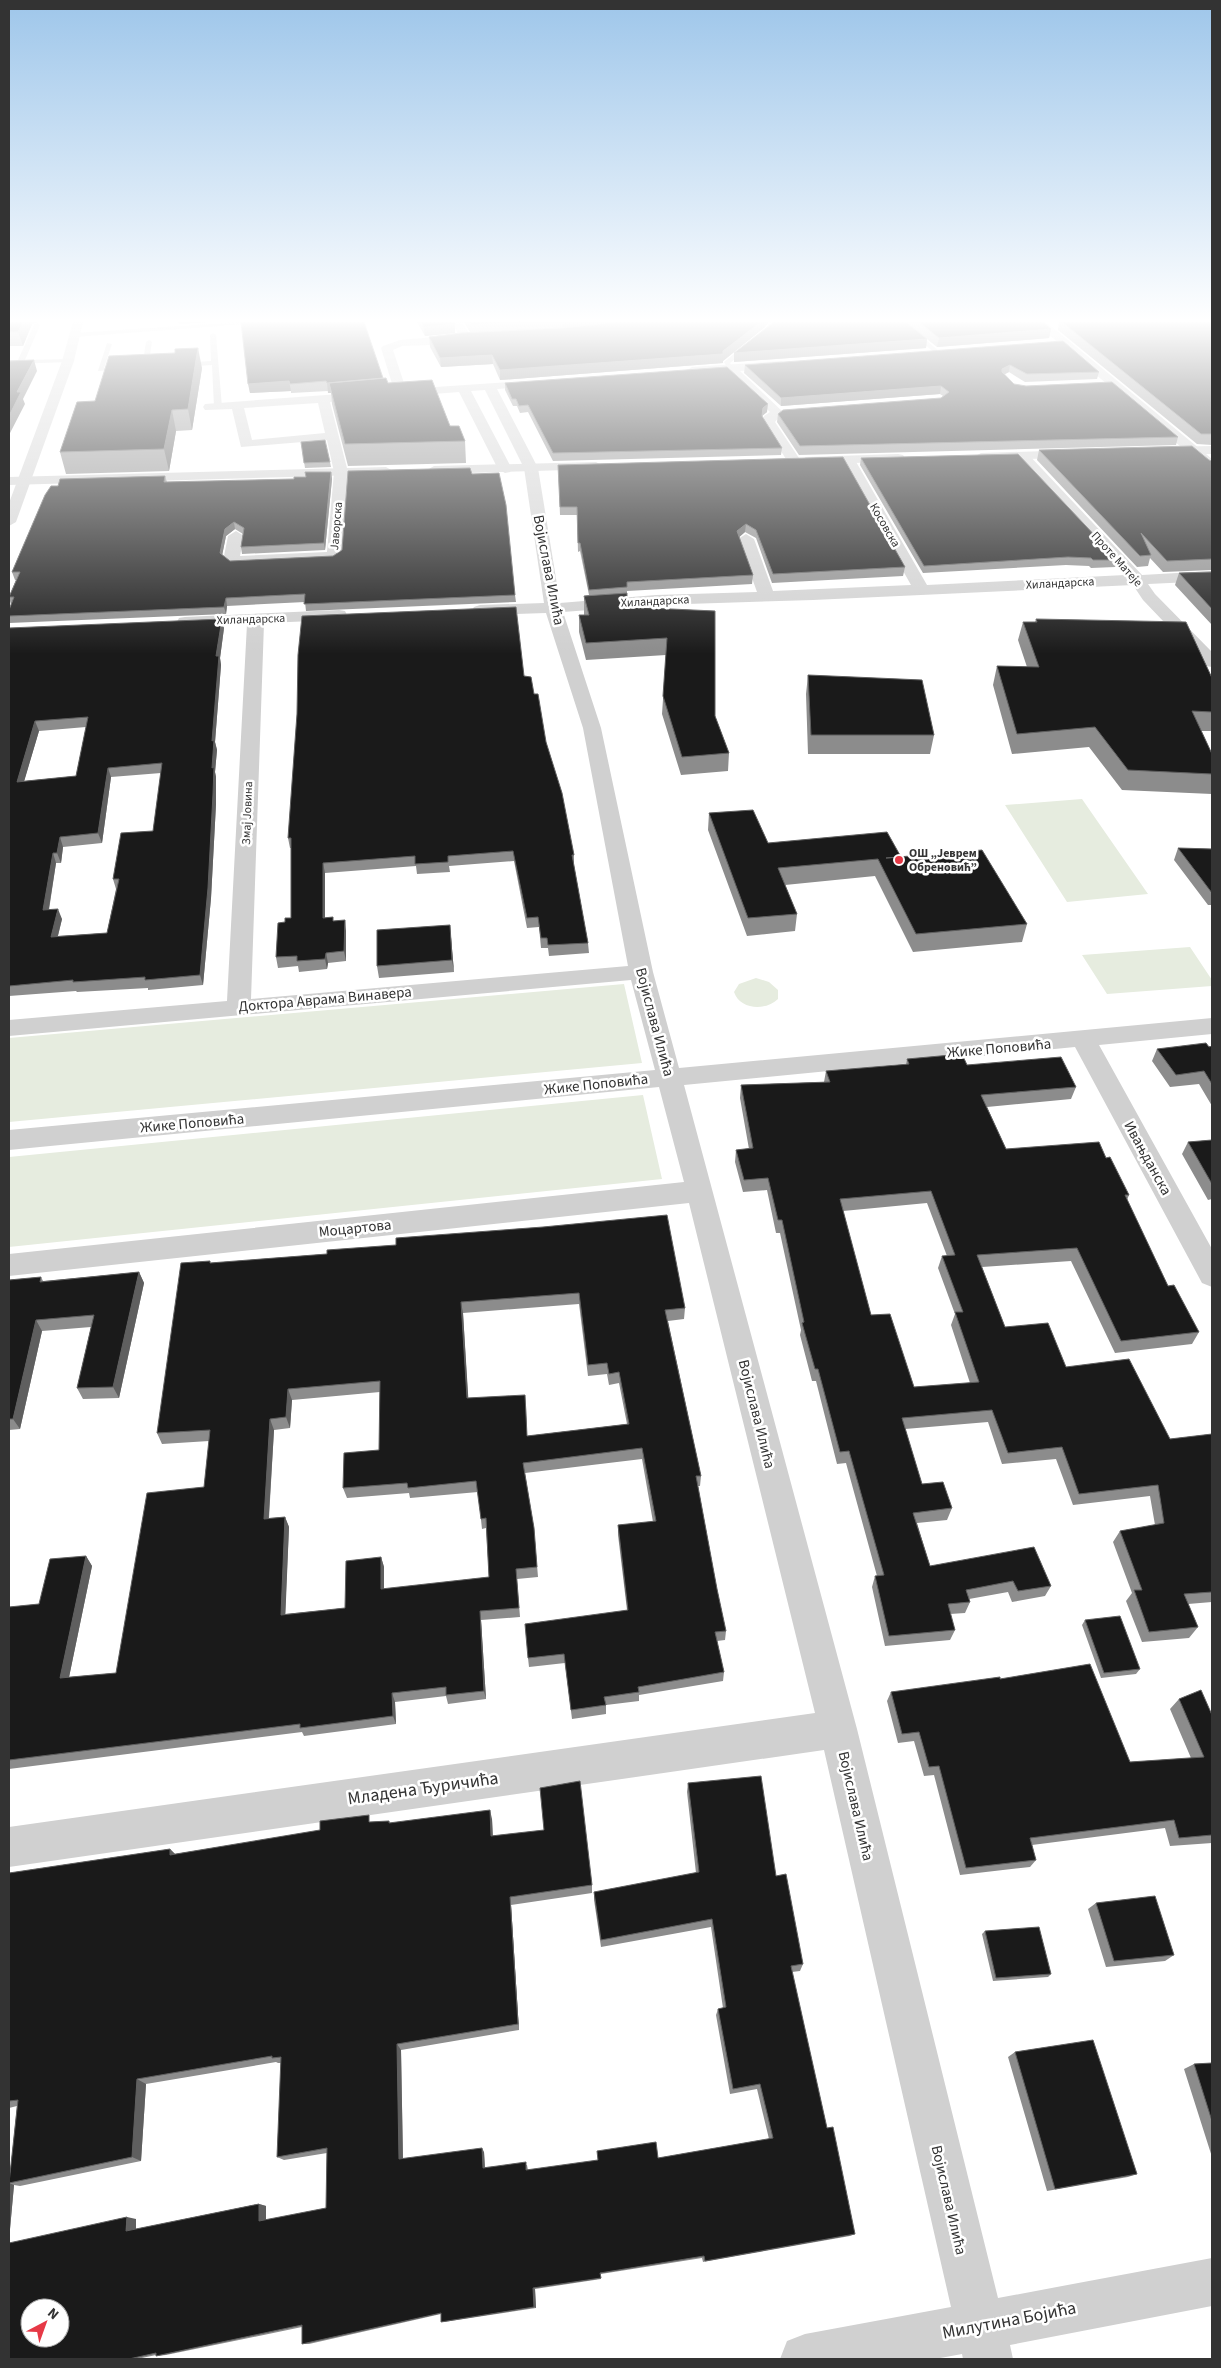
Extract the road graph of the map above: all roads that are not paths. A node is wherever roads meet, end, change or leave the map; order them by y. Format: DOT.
graph roads {
  1 [pos="41,433"];
  2 [pos="243,433"];
  3 [pos="331,433"];
  4 [pos="494,433"];
  5 [pos="505,433"];
  6 [pos="775,433"];
  7 [pos="1172,433"];
  8 [pos="332,436"];
  9 [pos="1193,450"];
  10 [pos="1212,450"];
  11 [pos="1148,452"];
  12 [pos="1090,454"];
  13 [pos="1022,456"];
  14 [pos="964,457"];
  15 [pos="915,458"];
  16 [pos="848,460"];
  17 [pos="794,461"];
  18 [pos="774,462"];
  19 [pos="611,466"];
  20 [pos="1212,466"];
  21 [pos="518,468"];
  22 [pos="420,470"];
  23 [pos="400,471"];
  24 [pos="341,472"];
  25 [pos="9,481"];
  26 [pos="23,481"];
  27 [pos="9,522"];
  28 [pos="236,536"];
  29 [pos="746,540"];
  30 [pos="1212,576"];
  31 [pos="1137,579"];
  32 [pos="922,590"];
  33 [pos="767,596"];
  34 [pos="553,608"];
  35 [pos="462,611"];
  36 [pos="354,615"];
  37 [pos="256,618"];
  38 [pos="167,623"];
  39 [pos="1212,662"];
  40 [pos="641,972"];
  41 [pos="239,1007"];
  42 [pos="1212,1026"];
  43 [pos="9,1028"];
  44 [pos="1084,1040"];
  45 [pos="670,1077"];
  46 [pos="9,1140"];
  47 [pos="700,1191"];
  48 [pos="9,1265"];
  49 [pos="1212,1275"];
  50 [pos="838,1729"];
  51 [pos="9,1847"];
  52 [pos="1212,2282"];
  53 [pos="984,2343"];
  54 [pos="805,2359"];
  1 -- 26 [label="street"];
  2 -- 8 [label="street"];
  3 -- 8 [label="street, Јаворска"];
  4 -- 21 [label="street"];
  5 -- 21 [label="street"];
  6 -- 17 [label="street"];
  7 -- 9 [label="street"];
  8 -- 24 [label="street, Јаворска"];
  9 -- 10 [label="street"];
  9 -- 11 [label="street"];
  9 -- 20 [label="street"];
  12 -- 13 [label="street"];
  13 -- 14 [label="street"];
  13 -- 31 [label="street, Проте Матеје"];
  15 -- 16 [label="street"];
  16 -- 17 [label="street"];
  16 -- 32 [label="street, Косовска"];
  17 -- 18 [label="street"];
  19 -- 21 [label="street"];
  21 -- 22 [label="street"];
  21 -- 34 [label="street, Војислава Илића"];
  23 -- 24 [label="street"];
  24 -- 26 [label="street"];
  24 -- 28 [label="street, Јаворска"];
  25 -- 26 [label="street"];
  26 -- 27 [label="street"];
  29 -- 33 [label="street"];
  30 -- 31 [label="street, Хиландарска"];
  31 -- 32 [label="street, Хиландарска"];
  31 -- 39 [label="street, Проте Матеје"];
  32 -- 33 [label="street, Хиландарска"];
  33 -- 34 [label="street, Хиландарска"];
  34 -- 35 [label="street, Хиландарска"];
  34 -- 40 [label="street, Војислава Илића"];
  36 -- 37 [label="street, Хиландарска"];
  37 -- 38 [label="street, Хиландарска"];
  37 -- 41 [label="street, Змај Јовина"];
  40 -- 41 [label="street, Доктора Аврама Винавера"];
  40 -- 45 [label="street, Војислава Илића"];
  41 -- 43 [label="street, Доктора Аврама Винавера"];
  42 -- 44 [label="street, Жике Поповића"];
  44 -- 45 [label="street, Жике Поповића"];
  44 -- 49 [label="street, Ивањданска"];
  45 -- 46 [label="street, Жике Поповића"];
  45 -- 47 [label="street, Војислава Илића"];
  47 -- 48 [label="street, Моцартова"];
  47 -- 50 [label="street, Војислава Илића"];
  50 -- 51 [label="street, Младена Ђуричића"];
  50 -- 53 [label="street, Војислава Илића"];
  52 -- 53 [label="street, Милутина Бојића"];
  53 -- 54 [label="street, Милутина Бојића"];
}
